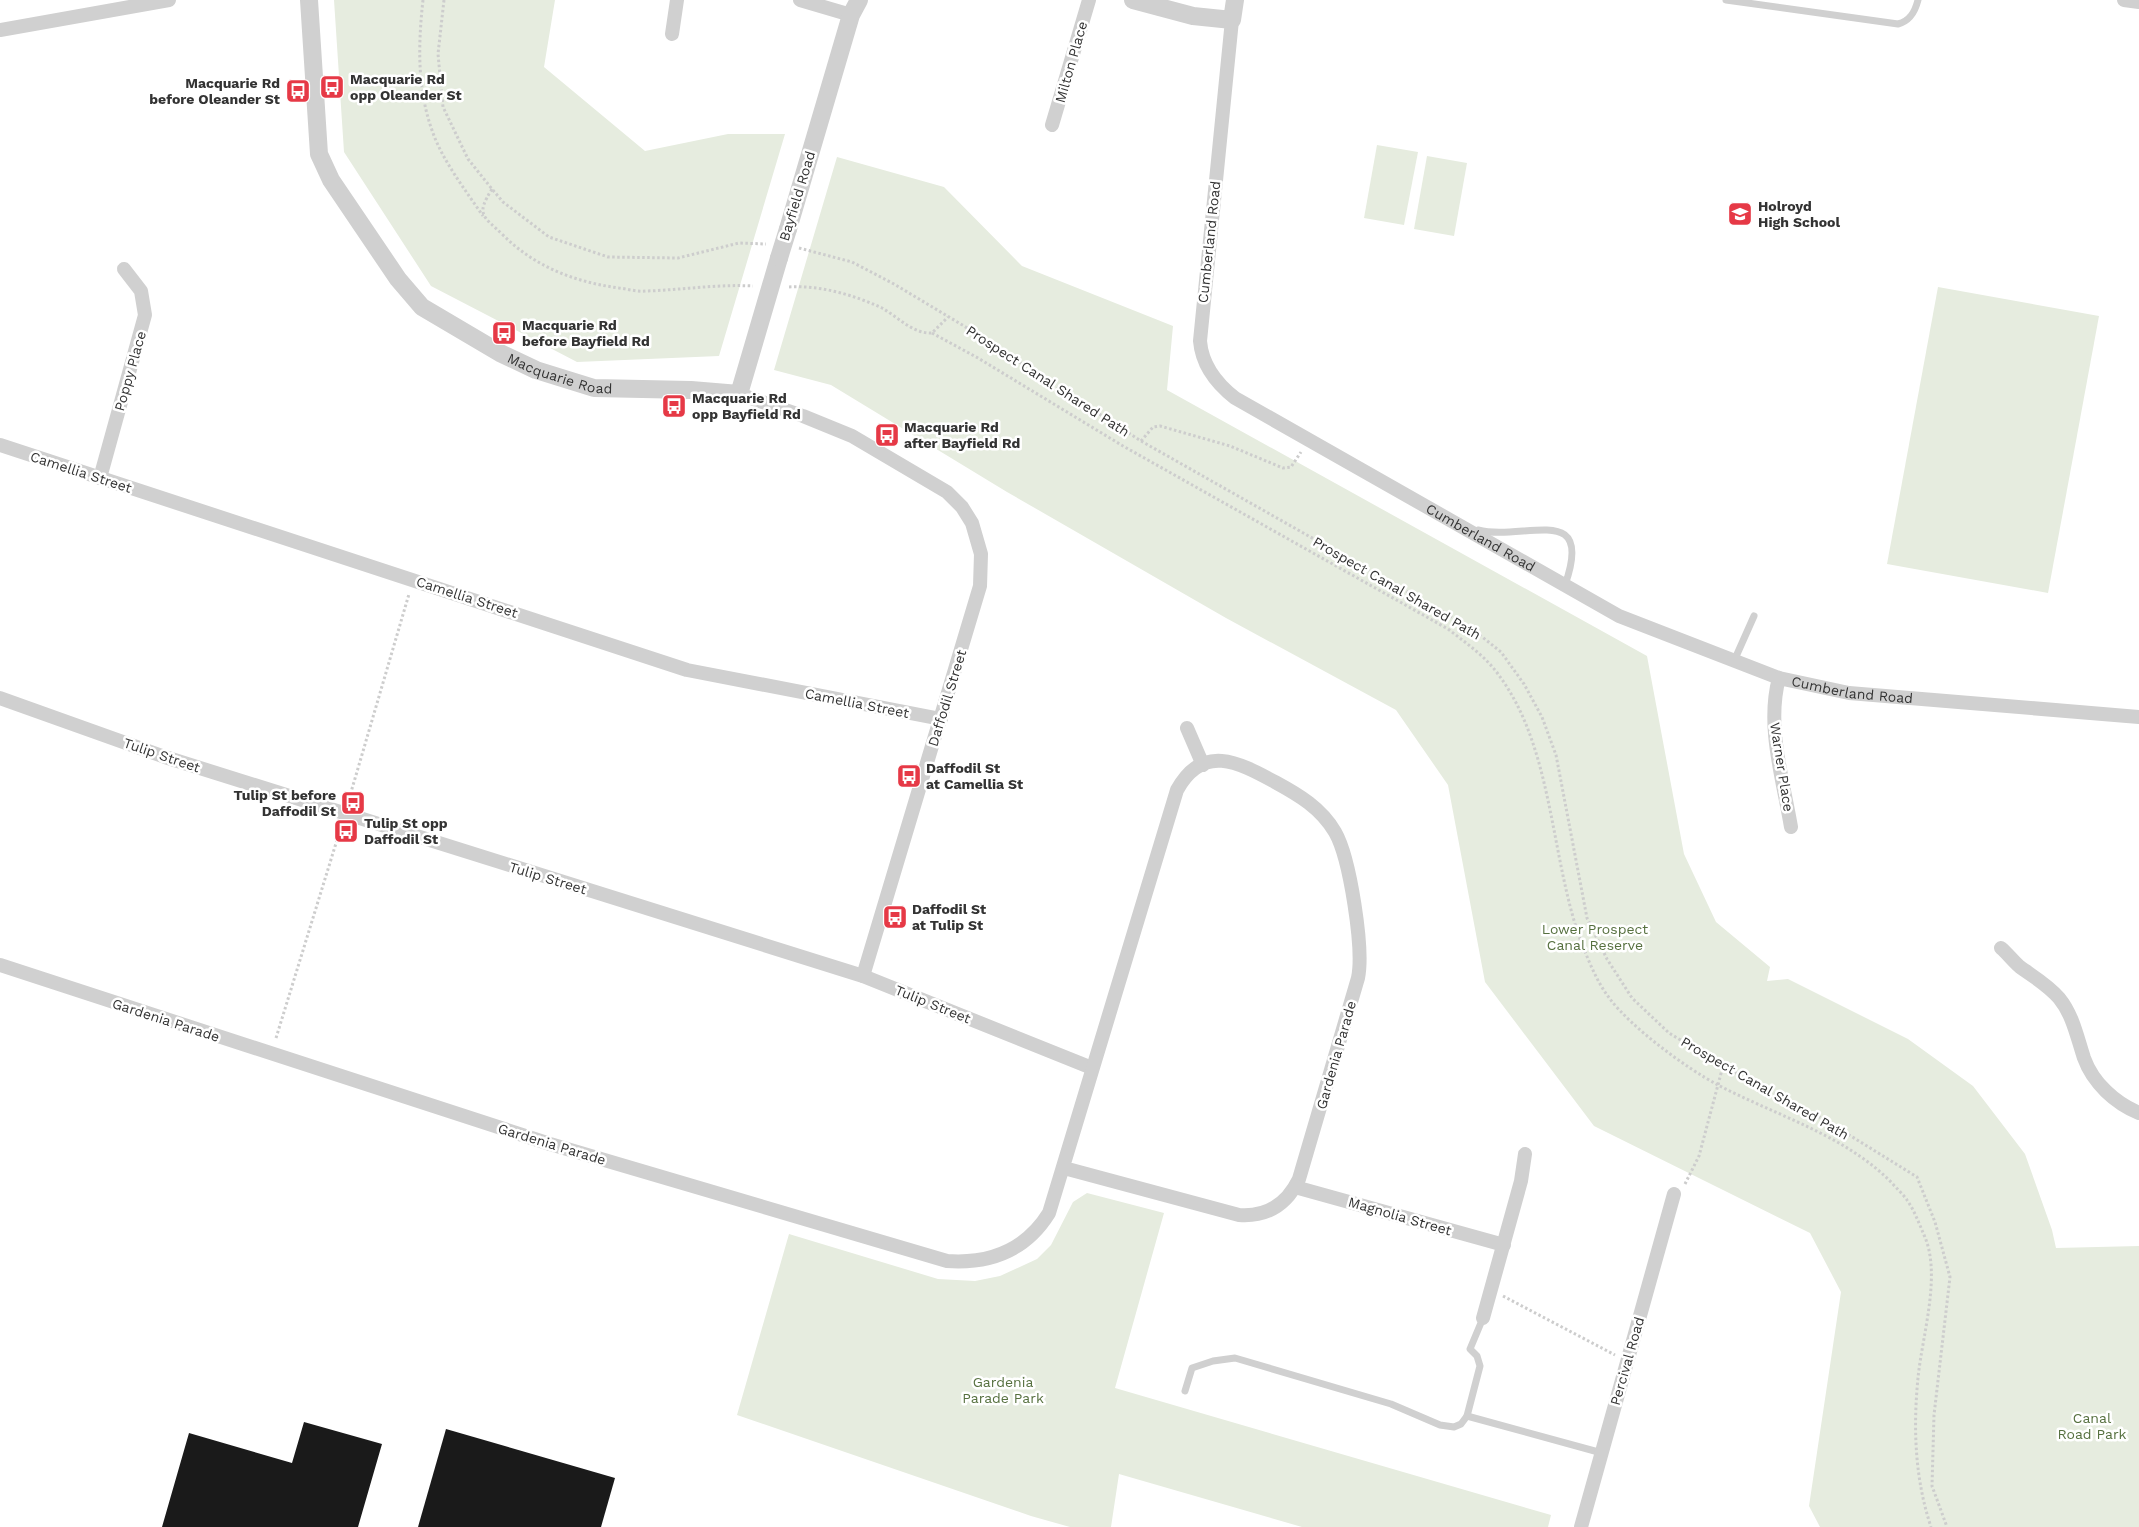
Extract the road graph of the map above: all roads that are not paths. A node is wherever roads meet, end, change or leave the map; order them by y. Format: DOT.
graph roads {
  1 [pos="169,0"];
  2 [pos="677,0"];
  3 [pos="800,0"];
  4 [pos="1089,0"];
  5 [pos="1133,0"];
  6 [pos="1234,0"];
  7 [pos="1726,0"];
  8 [pos="1918,0"];
  9 [pos="2124,0"];
  10 [pos="306,1"];
  11 [pos="2139,2"];
  12 [pos="855,5"];
  13 [pos="1232,20"];
  14 [pos="0,30"];
  15 [pos="672,34"];
  16 [pos="1052,125"];
  17 [pos="124,269"];
  18 [pos="739,394"];
  19 [pos="0,447"];
  20 [pos="100,478"];
  21 [pos="962,507"];
  22 [pos="1461,526"];
  23 [pos="1565,585"];
  24 [pos="1754,616"];
  25 [pos="1734,661"];
  26 [pos="1779,678"];
  27 [pos="0,698"];
  28 [pos="2139,718"];
  29 [pos="941,720"];
  30 [pos="1187,728"];
  31 [pos="1203,765"];
  32 [pos="1791,827"];
  33 [pos="2001,948"];
  34 [pos="0,965"];
  35 [pos="863,976"];
  36 [pos="1092,1068"];
  37 [pos="2139,1113"];
  38 [pos="1525,1154"];
  39 [pos="1064,1168"];
  40 [pos="1296,1187"];
  41 [pos="1674,1194"];
  42 [pos="1504,1245"];
  43 [pos="1483,1318"];
  44 [pos="1185,1391"];
  45 [pos="1468,1416"];
  46 [pos="1602,1452"];
  47 [pos="1581,1527"];
  1 -- 14 [label="street"];
  2 -- 15 [label="street"];
  3 -- 12 [label="street"];
  4 -- 16 [label="street, Milton Place"];
  5 -- 13 [label="street"];
  6 -- 13 [label="street, Cumberland Road"];
  7 -- 8 [label="lane"];
  9 -- 11 [label="street"];
  10 -- 18 [label="street, Macquarie Road"];
  12 -- 18 [label="street, Bayfield Road, bridge"];
  13 -- 22 [label="street, Cumberland Road"];
  17 -- 20 [label="street, Poppy Place"];
  18 -- 21 [label="street, Macquarie Road"];
  19 -- 20 [label="street, Camellia Street"];
  20 -- 29 [label="street, Camellia Street"];
  21 -- 29 [label="street, Daffodil Street"];
  22 -- 23 [label="street, Cumberland Road"];
  22 -- 23 [label="lane"];
  23 -- 25 [label="street, Cumberland Road"];
  24 -- 25 [label="lane"];
  25 -- 26 [label="street, Cumberland Road"];
  26 -- 28 [label="street, Cumberland Road"];
  26 -- 32 [label="street, Warner Place"];
  27 -- 35 [label="street, Tulip Street"];
  29 -- 35 [label="street, Daffodil Street"];
  30 -- 31 [label="street"];
  31 -- 36 [label="street, Gardenia Parade"];
  31 -- 40 [label="street, Gardenia Parade"];
  33 -- 37 [label="street"];
  34 -- 39 [label="street, Gardenia Parade"];
  35 -- 36 [label="street, Tulip Street"];
  36 -- 39 [label="street, Gardenia Parade"];
  38 -- 42 [label="street"];
  39 -- 40 [label="street, Gardenia Parade"];
  40 -- 42 [label="street, Magnolia Street"];
  41 -- 46 [label="street, Percival Road"];
  42 -- 43 [label="street"];
  43 -- 45 [label="lane"];
  44 -- 45 [label="lane"];
  45 -- 46 [label="lane"];
  46 -- 47 [label="street, Percival Road"];
}
